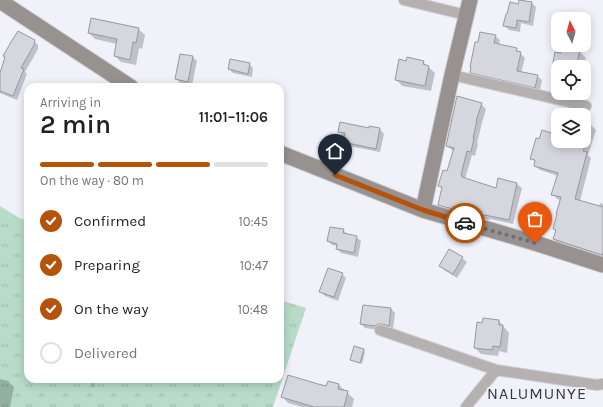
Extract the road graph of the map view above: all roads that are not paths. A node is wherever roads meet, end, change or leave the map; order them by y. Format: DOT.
graph roads {
  1 [pos="404,0"];
  2 [pos="470,0"];
  3 [pos="0,1"];
  4 [pos="466,15"];
  5 [pos="452,75"];
  6 [pos="126,83"];
  7 [pos="586,106"];
  8 [pos="284,155"];
  9 [pos="423,210"];
  10 [pos="603,265"];
  11 [pos="380,330"];
  12 [pos="496,370"];
  13 [pos="603,384"];
  14 [pos="466,407"];
  1 -- 4 [label="street"];
  2 -- 4 [label="street"];
  3 -- 6 [label="street"];
  4 -- 5 [label="street"];
  5 -- 7 [label="street"];
  5 -- 9 [label="street"];
  8 -- 9 [label="street"];
  9 -- 10 [label="street"];
  11 -- 12 [label="street"];
  12 -- 13 [label="street"];
  12 -- 14 [label="street"];
}
